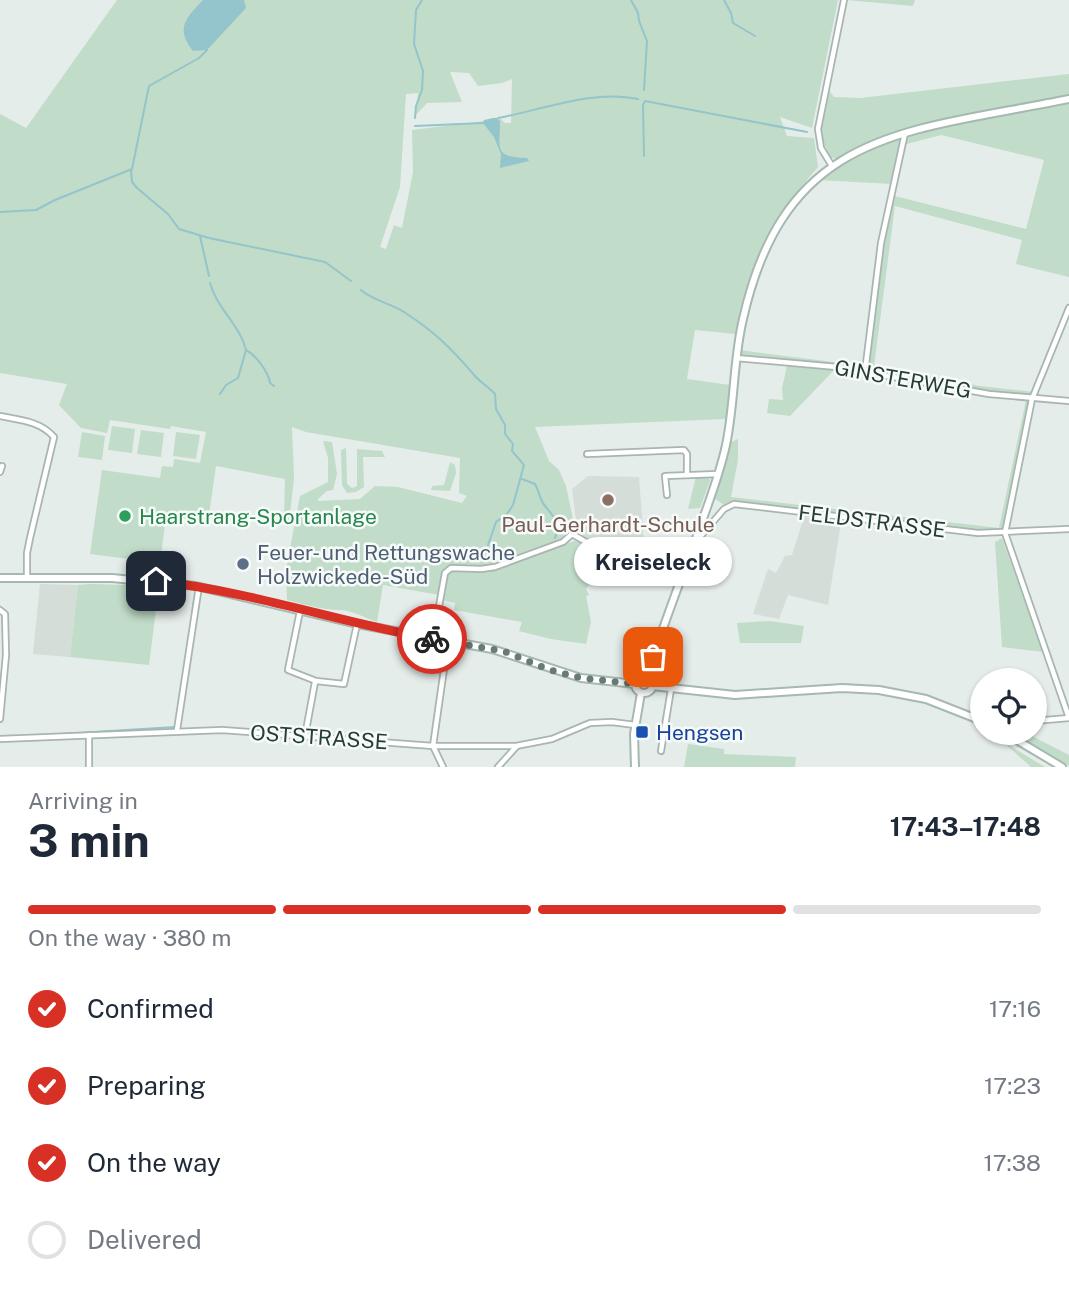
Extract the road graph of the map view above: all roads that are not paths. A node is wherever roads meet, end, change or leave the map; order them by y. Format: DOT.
graph roads {
  1 [pos="844,0"];
  2 [pos="1069,99"];
  3 [pos="905,133"];
  4 [pos="832,166"];
  5 [pos="1069,308"];
  6 [pos="736,358"];
  7 [pos="865,372"];
  8 [pos="1032,399"];
  9 [pos="1069,401"];
  10 [pos="0,416"];
  11 [pos="587,454"];
  12 [pos="2,466"];
  13 [pos="0,472"];
  14 [pos="719,474"];
  15 [pos="687,475"];
  16 [pos="667,495"];
  17 [pos="1069,529"];
  18 [pos="1005,533"];
  19 [pos="693,545"];
  20 [pos="0,578"];
  21 [pos="27,578"];
  22 [pos="199,586"];
  23 [pos="0,610"];
  24 [pos="301,610"];
  25 [pos="357,624"];
  26 [pos="434,634"];
  27 [pos="448,642"];
  28 [pos="646,676"];
  29 [pos="316,681"];
  30 [pos="635,684"];
  31 [pos="652,686"];
  32 [pos="671,689"];
  33 [pos="641,693"];
  34 [pos="970,716"];
  35 [pos="1069,718"];
  36 [pos="0,719"];
  37 [pos="1047,721"];
  38 [pos="635,725"];
  39 [pos="177,730"];
  40 [pos="89,735"];
  41 [pos="305,736"];
  42 [pos="0,739"];
  43 [pos="1027,745"];
  44 [pos="433,746"];
  45 [pos="516,746"];
  46 [pos="661,751"];
  47 [pos="89,767"];
  48 [pos="443,767"];
  49 [pos="498,767"];
  50 [pos="635,767"];
  51 [pos="1062,767"];
  1 -- 4 [label="street"];
  2 -- 3 [label="main road"];
  3 -- 4 [label="main road"];
  3 -- 7 [label="street"];
  4 -- 6 [label="main road"];
  5 -- 8 [label="street"];
  6 -- 7 [label="street, GINSTERWEG"];
  6 -- 14 [label="main road"];
  7 -- 8 [label="street, GINSTERWEG"];
  8 -- 9 [label="street, GINSTERWEG"];
  8 -- 18 [label="street"];
  10 -- 21 [label="street"];
  11 -- 15 [label="street"];
  12 -- 13 [label="street"];
  14 -- 15 [label="street"];
  14 -- 19 [label="main road"];
  15 -- 16 [label="street"];
  17 -- 18 [label="street, FELDSTRASSE"];
  18 -- 19 [label="street, FELDSTRASSE"];
  18 -- 35 [label="street"];
  19 -- 26 [label="street"];
  19 -- 28 [label="main road"];
  20 -- 21 [label="main road"];
  21 -- 22 [label="main road"];
  22 -- 24 [label="main road"];
  22 -- 39 [label="street"];
  23 -- 36 [label="street"];
  24 -- 25 [label="main road"];
  24 -- 29 [label="street"];
  25 -- 27 [label="main road"];
  25 -- 29 [label="street"];
  27 -- 30 [label="main road"];
  27 -- 44 [label="street"];
  28 -- 30 [label="main road"];
  28 -- 31 [label="main road"];
  29 -- 41 [label="street"];
  30 -- 33 [label="main road"];
  31 -- 32 [label="main road"];
  31 -- 33 [label="main road"];
  32 -- 34 [label="main road"];
  32 -- 46 [label="street"];
  33 -- 38 [label="main road"];
  35 -- 37 [label="street"];
  38 -- 45 [label="street, OSTSTRASSE"];
  38 -- 50 [label="main road"];
  39 -- 40 [label="street, OSTSTRASSE"];
  39 -- 41 [label="street, OSTSTRASSE"];
  40 -- 42 [label="street, OSTSTRASSE"];
  40 -- 47 [label="street"];
  41 -- 44 [label="street, OSTSTRASSE"];
  43 -- 51 [label="main road"];
  44 -- 45 [label="street, OSTSTRASSE"];
  44 -- 48 [label="street"];
  45 -- 49 [label="street"];
}
